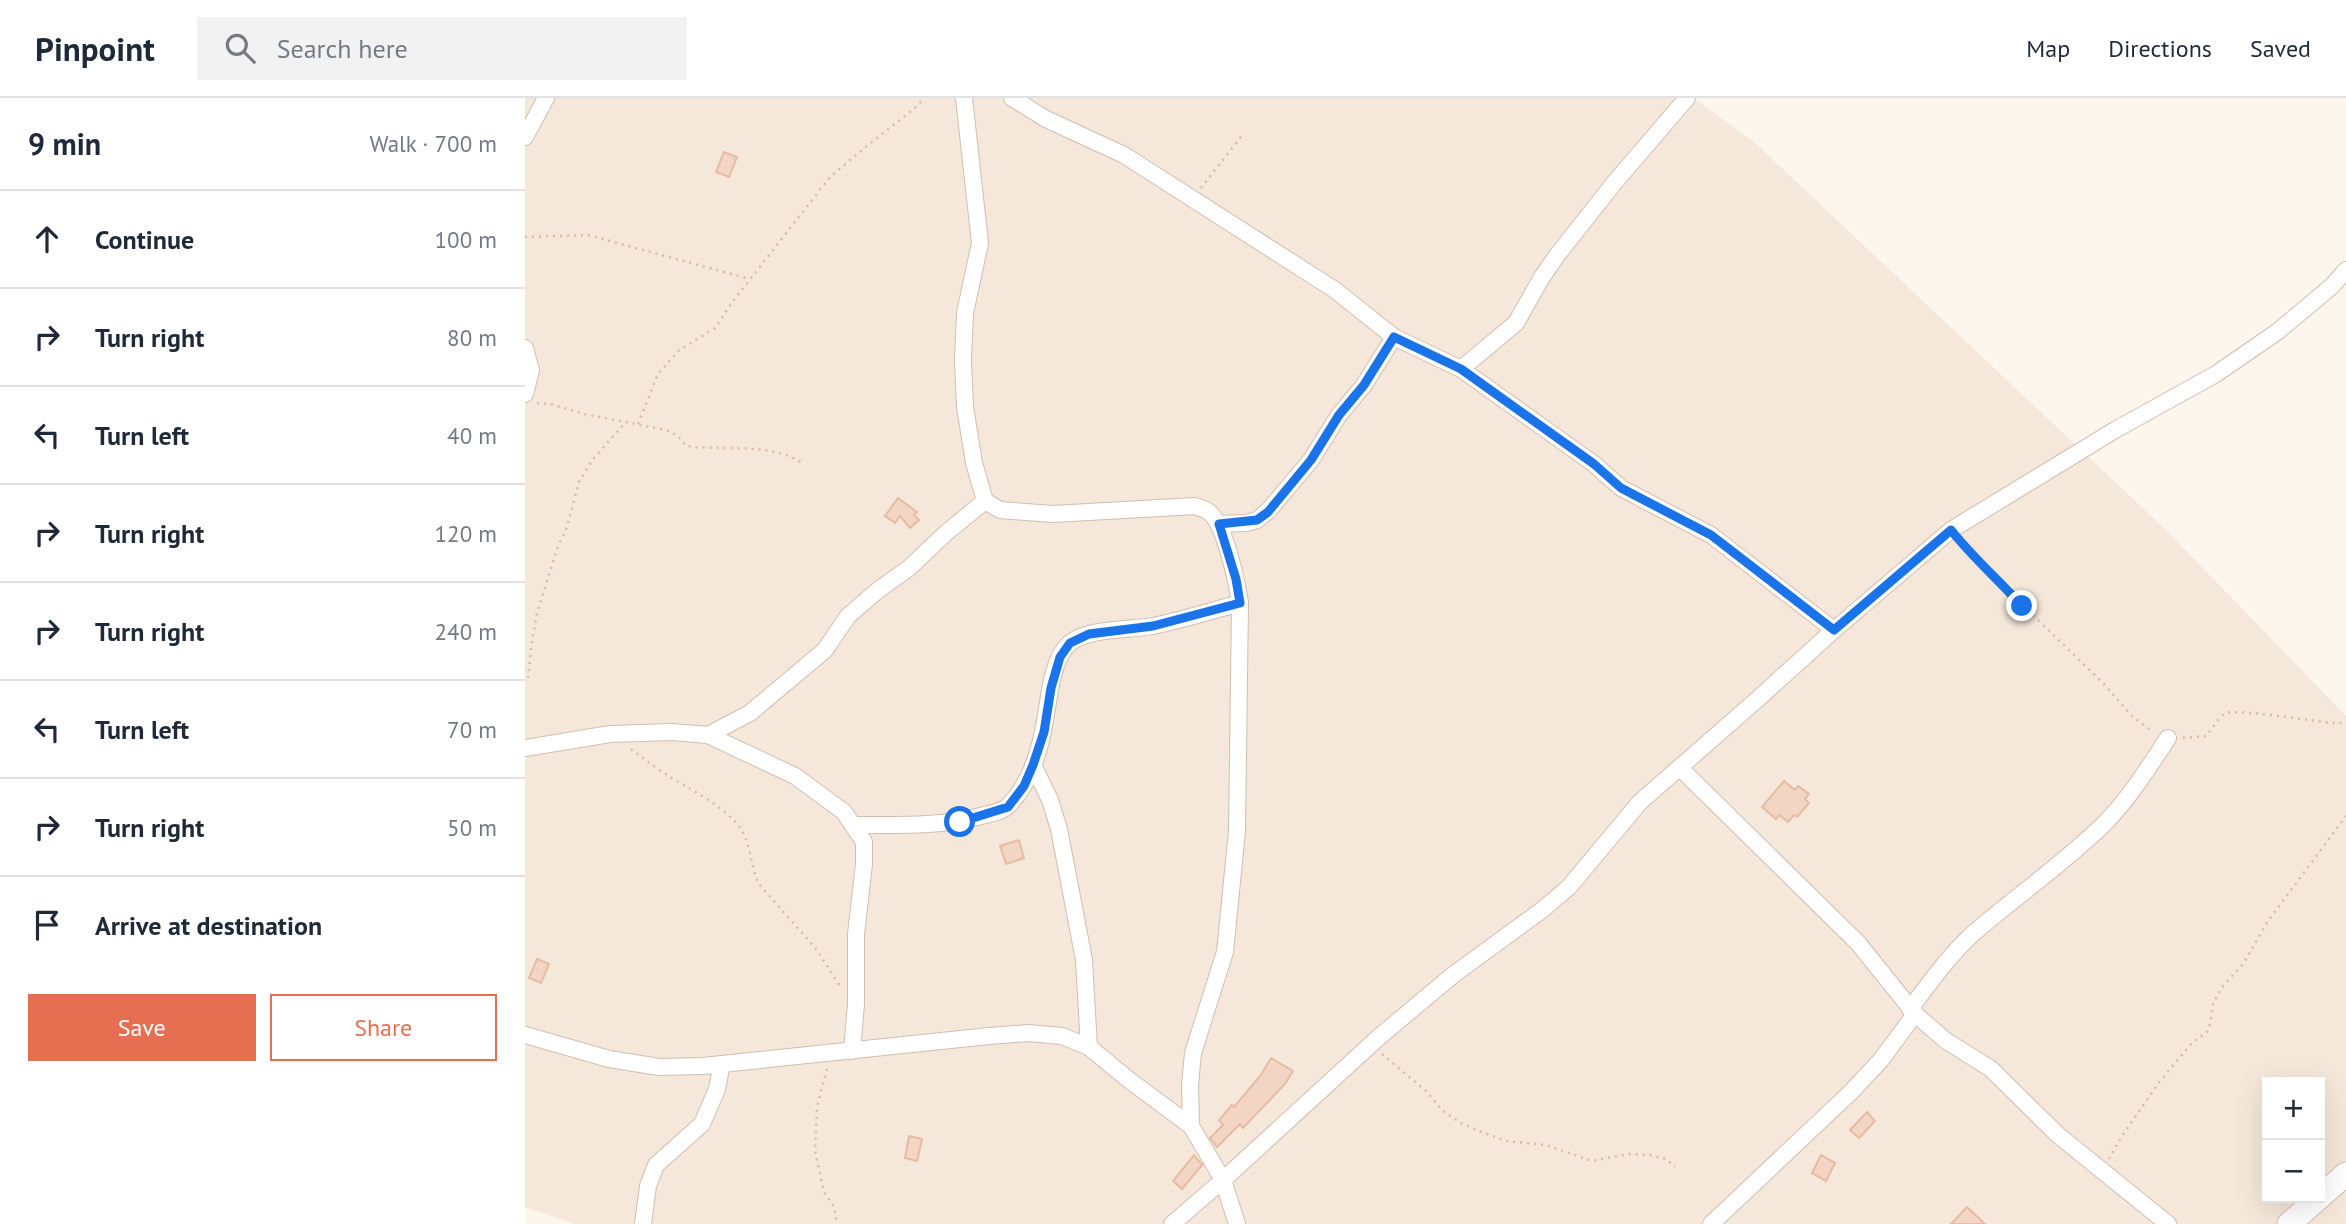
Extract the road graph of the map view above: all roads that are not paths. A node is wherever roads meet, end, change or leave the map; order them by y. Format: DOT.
graph roads {
  1 [pos="546,98"];
  2 [pos="964,98"];
  3 [pos="1012,98"];
  4 [pos="1687,98"];
  5 [pos="525,137"];
  6 [pos="2346,270"];
  7 [pos="1394,337"];
  8 [pos="525,348"];
  9 [pos="1461,369"];
  10 [pos="529,399"];
  11 [pos="985,501"];
  12 [pos="1219,524"];
  13 [pos="1240,603"];
  14 [pos="1834,630"];
  15 [pos="708,735"];
  16 [pos="2168,738"];
  17 [pos="525,748"];
  18 [pos="1033,765"];
  19 [pos="1681,768"];
  20 [pos="853,825"];
  21 [pos="1913,1012"];
  22 [pos="525,1035"];
  23 [pos="1089,1047"];
  24 [pos="852,1051"];
  25 [pos="722,1064"];
  26 [pos="1191,1126"];
  27 [pos="2346,1174"];
  28 [pos="1223,1180"];
  29 [pos="643,1224"];
  30 [pos="1172,1224"];
  31 [pos="1237,1224"];
  32 [pos="1711,1224"];
  33 [pos="2168,1224"];
  34 [pos="2288,1224"];
  1 -- 5 [label="street"];
  2 -- 11 [label="street"];
  3 -- 7 [label="street"];
  4 -- 9 [label="street"];
  6 -- 14 [label="street"];
  7 -- 9 [label="street"];
  7 -- 12 [label="street"];
  8 -- 10 [label="street"];
  9 -- 14 [label="street"];
  11 -- 12 [label="street"];
  11 -- 15 [label="street"];
  12 -- 13 [label="street"];
  13 -- 18 [label="street"];
  13 -- 26 [label="street"];
  14 -- 19 [label="street"];
  15 -- 17 [label="street"];
  15 -- 20 [label="street"];
  16 -- 21 [label="street"];
  18 -- 20 [label="street"];
  18 -- 23 [label="street"];
  19 -- 21 [label="street"];
  19 -- 28 [label="street"];
  20 -- 24 [label="street"];
  21 -- 32 [label="street"];
  21 -- 33 [label="street"];
  22 -- 25 [label="street"];
  23 -- 24 [label="street"];
  23 -- 26 [label="street"];
  24 -- 25 [label="street"];
  25 -- 29 [label="street"];
  26 -- 28 [label="street"];
  27 -- 34 [label="street"];
  28 -- 30 [label="street"];
  28 -- 31 [label="street"];
}
